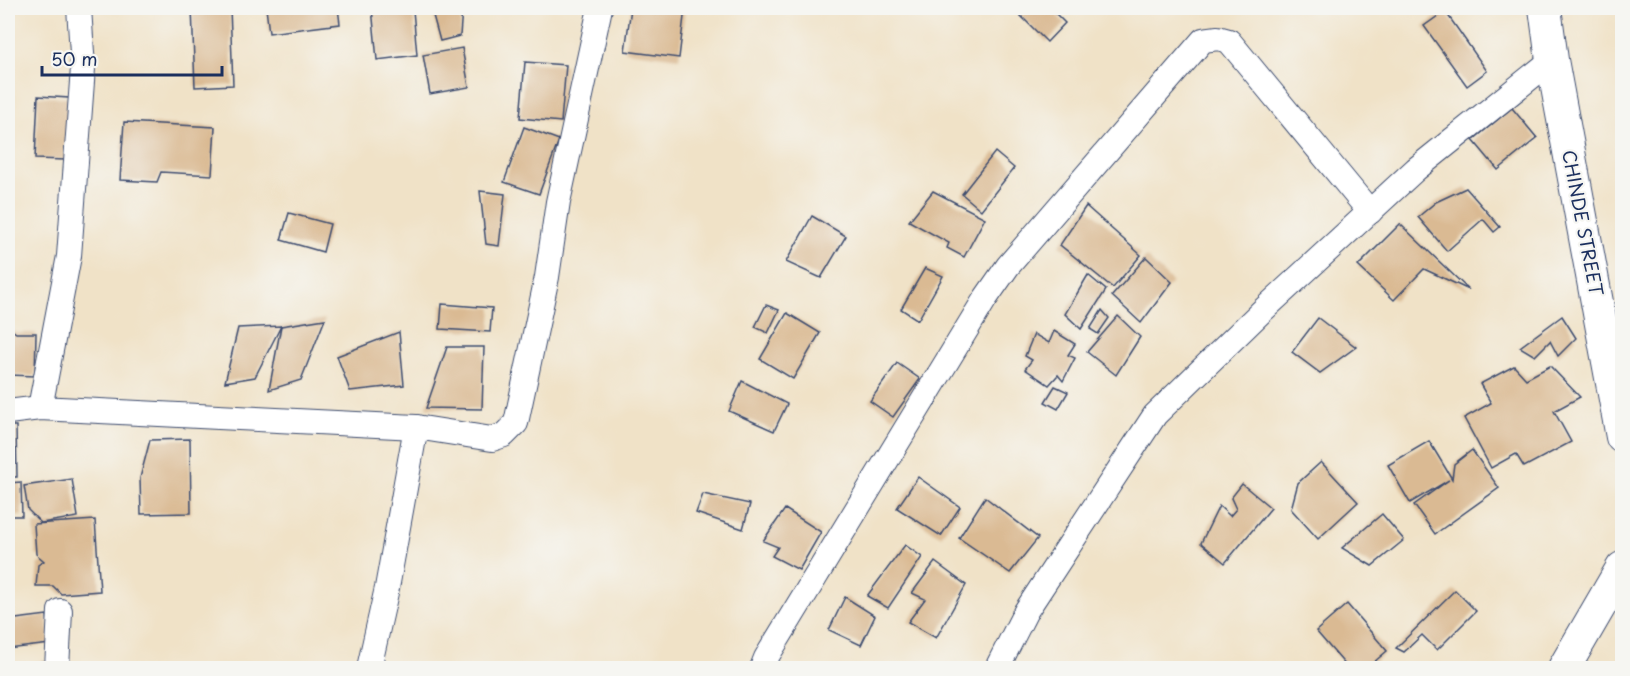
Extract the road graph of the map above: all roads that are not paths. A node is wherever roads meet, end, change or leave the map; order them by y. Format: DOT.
graph roads {
  1 [pos="79,8"];
  2 [pos="600,8"];
  3 [pos="1545,8"];
  4 [pos="1551,60"];
  5 [pos="1370,212"];
  6 [pos="40,408"];
  7 [pos="8,412"];
  8 [pos="416,427"];
  9 [pos="1623,437"];
  10 [pos="1623,568"];
  11 [pos="60,611"];
  12 [pos="57,669"];
  13 [pos="369,669"];
  14 [pos="762,669"];
  15 [pos="997,669"];
  16 [pos="1564,669"];
  1 -- 6 [label="street"];
  2 -- 8 [label="street"];
  3 -- 4 [label="street, CHINDE STREET"];
  4 -- 5 [label="street"];
  4 -- 9 [label="street, CHINDE STREET"];
  5 -- 14 [label="street"];
  5 -- 15 [label="street"];
  6 -- 7 [label="street"];
  6 -- 8 [label="street"];
  8 -- 13 [label="street"];
  10 -- 16 [label="street"];
  11 -- 12 [label="street"];
}
